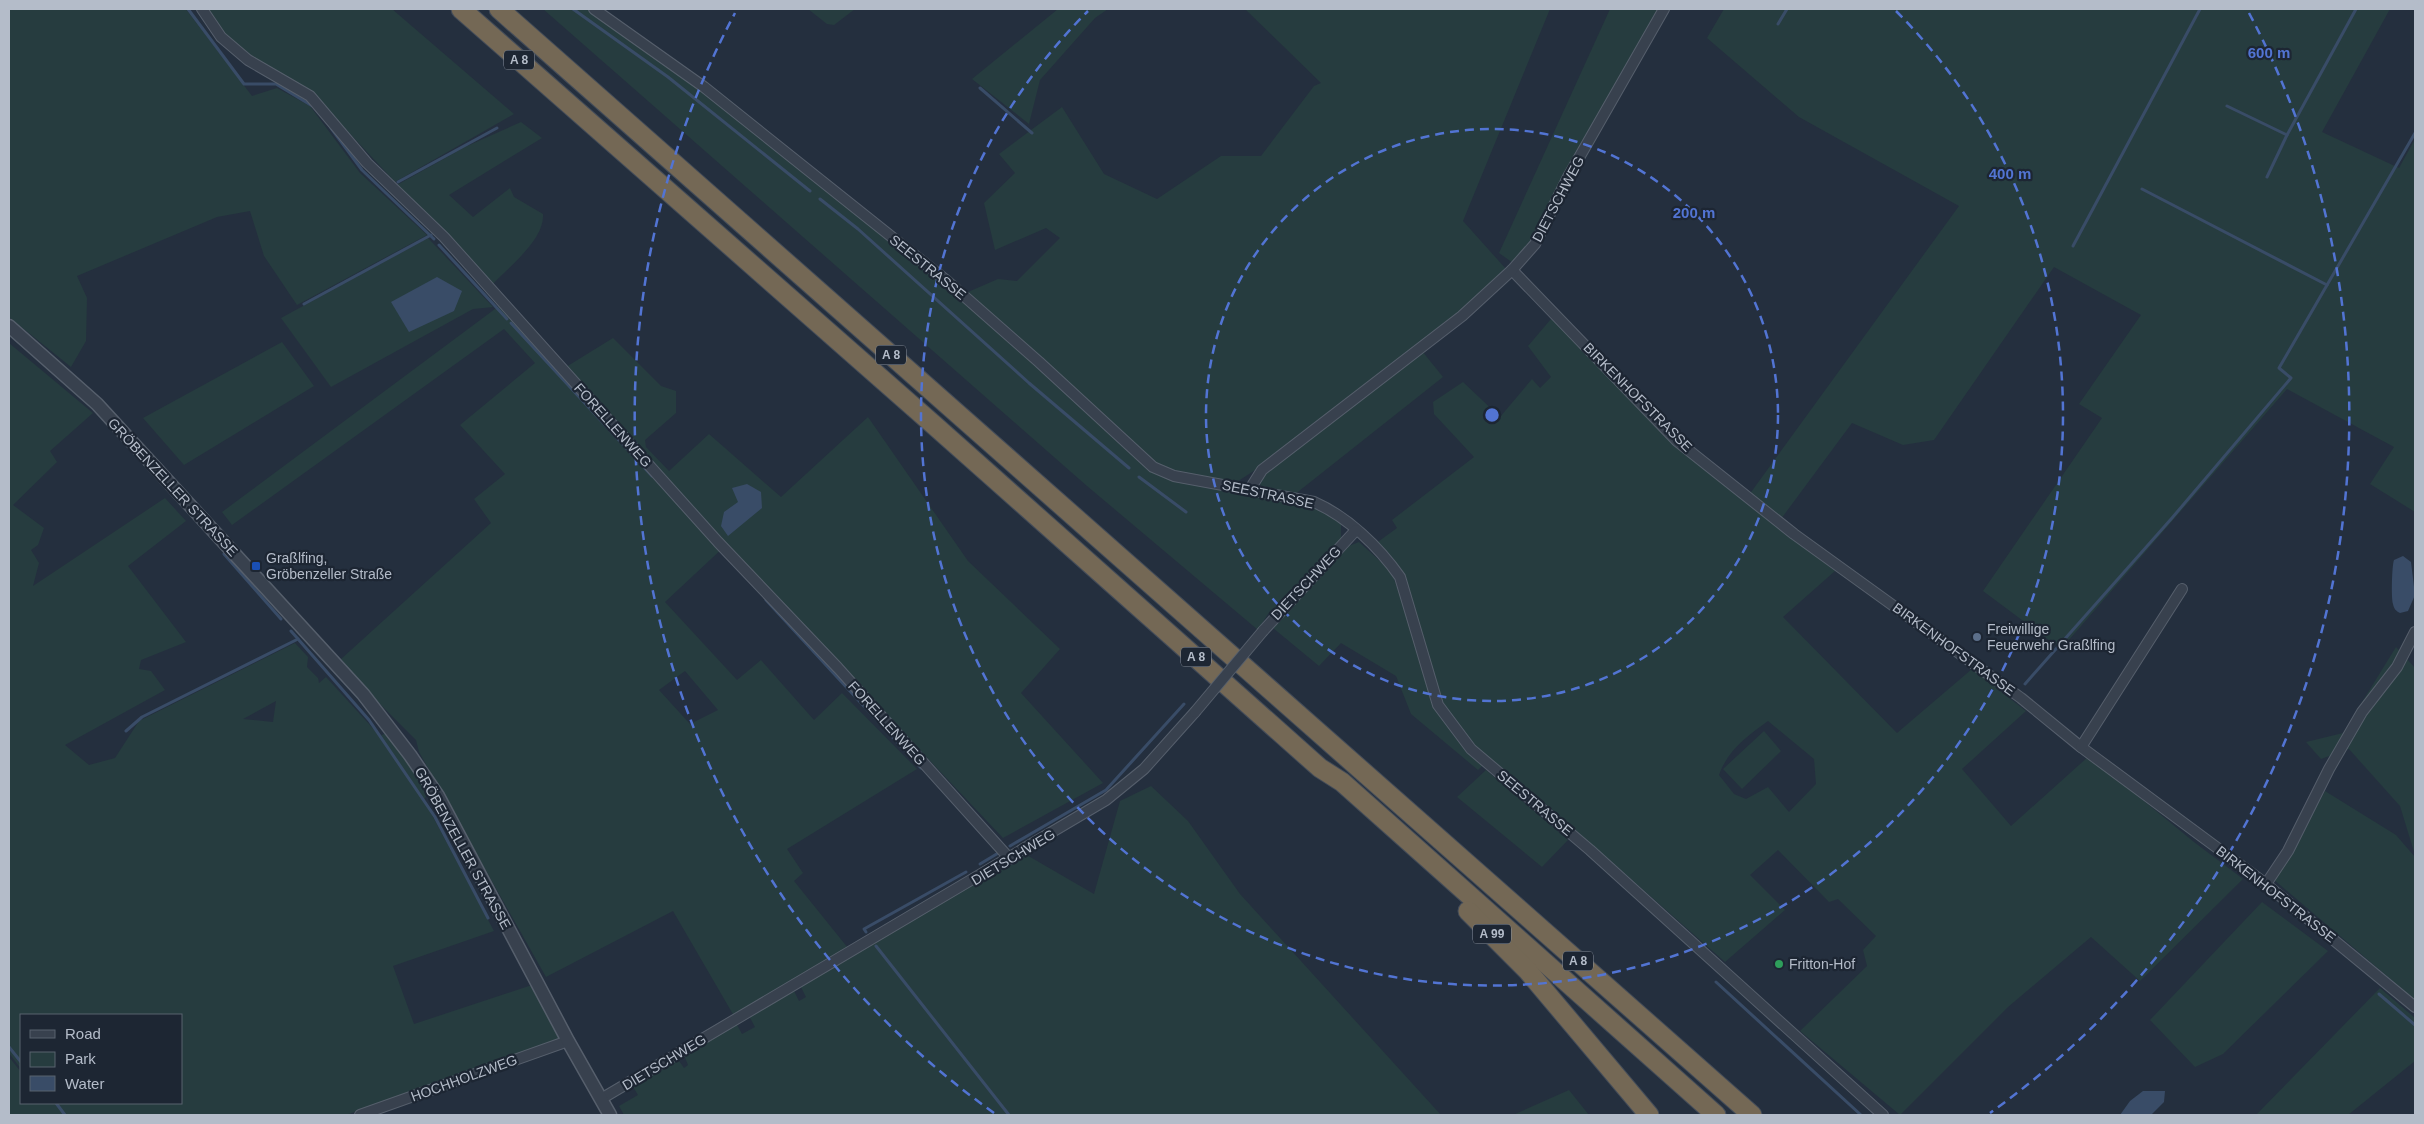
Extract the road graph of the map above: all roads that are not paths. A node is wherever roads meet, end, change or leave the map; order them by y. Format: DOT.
graph roads {
  1 [pos="202,9"];
  2 [pos="461,9"];
  3 [pos="499,9"];
  4 [pos="594,9"];
  5 [pos="1664,9"];
  6 [pos="1512,270"];
  7 [pos="9,326"];
  8 [pos="1250,489"];
  9 [pos="1356,530"];
  10 [pos="2182,589"];
  11 [pos="2415,632"];
  12 [pos="2081,747"];
  13 [pos="1320,768"];
  14 [pos="1010,859"];
  15 [pos="2266,884"];
  16 [pos="2415,1007"];
  17 [pos="568,1041"];
  18 [pos="601,1099"];
  19 [pos="360,1115"];
  20 [pos="610,1115"];
  21 [pos="1649,1115"];
  22 [pos="1716,1115"];
  23 [pos="1752,1115"];
  24 [pos="1883,1115"];
  1 -- 14 [label="street, FORELLENWEG"];
  2 -- 13 [label="highway, A 8"];
  3 -- 23 [label="highway, A 8"];
  4 -- 8 [label="street, SEESTRASSE"];
  5 -- 6 [label="street, DIETSCHWEG"];
  6 -- 8 [label="street, DIETSCHWEG"];
  6 -- 12 [label="street, BIRKENHOFSTRASSE"];
  7 -- 17 [label="street, GRÖBENZELLER STRASSE"];
  8 -- 9 [label="street, SEESTRASSE"];
  9 -- 14 [label="street, DIETSCHWEG, bridge"];
  9 -- 24 [label="street, SEESTRASSE"];
  10 -- 12 [label="street"];
  11 -- 15 [label="street"];
  12 -- 15 [label="street, BIRKENHOFSTRASSE"];
  13 -- 21 [label="highway, A 99"];
  13 -- 22 [label="highway, A 8"];
  14 -- 18 [label="street, DIETSCHWEG"];
  15 -- 16 [label="street, BIRKENHOFSTRASSE"];
  17 -- 18 [label="street, GRÖBENZELLER STRASSE"];
  17 -- 19 [label="street, HOCHHOLZWEG"];
  18 -- 20 [label="street, GRÖBENZELLER STRASSE"];
}
